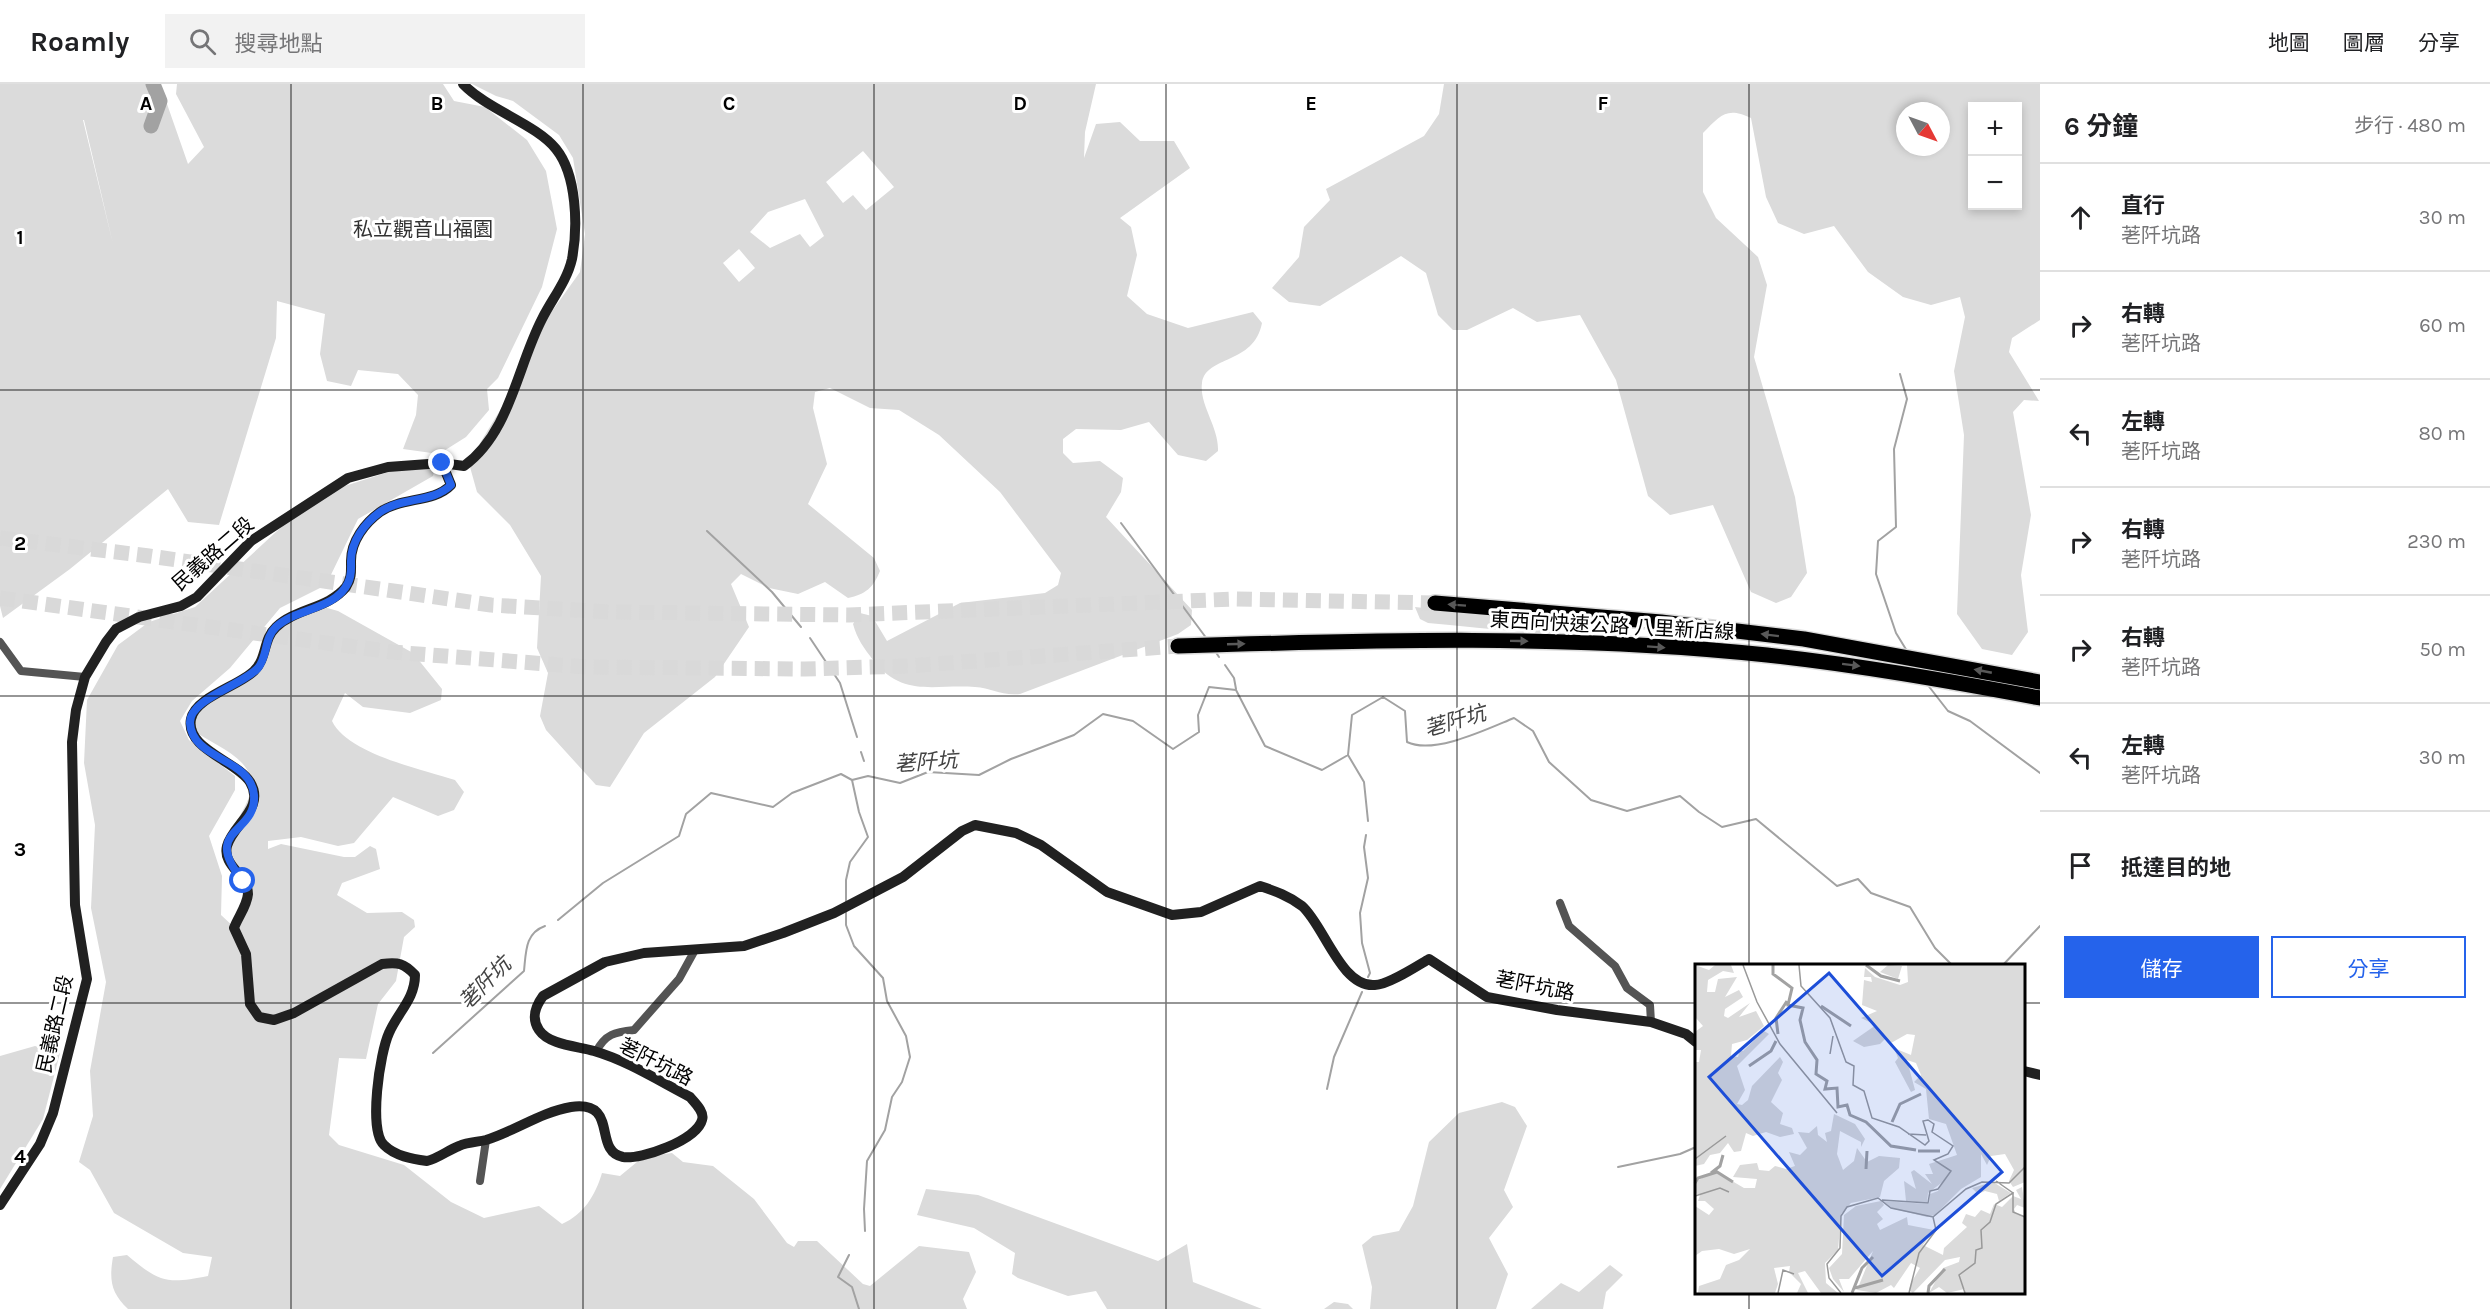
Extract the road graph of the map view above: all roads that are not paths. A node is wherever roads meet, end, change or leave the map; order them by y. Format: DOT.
graph roads {
  1 [pos="463,84"];
  2 [pos="442,463"];
  3 [pos="1435,603"];
  4 [pos="0,642"];
  5 [pos="1178,646"];
  6 [pos="85,677"];
  7 [pos="2040,682"];
  8 [pos="2040,698"];
  9 [pos="1560,903"];
  10 [pos="695,950"];
  11 [pos="1651,1022"];
  12 [pos="1695,1041"];
  13 [pos="596,1052"];
  14 [pos="2025,1071"];
  15 [pos="2040,1075"];
  16 [pos="486,1140"];
  17 [pos="480,1181"];
  18 [pos="0,1205"];
  1 -- 2 [label="street, 民義路二段"];
  2 -- 6 [label="street, 民義路二段"];
  2 -- 16 [label="street, 荖阡坑路"];
  7 -- 3 [label="highway, 東西向快速公路 八里新店線, one-way"];
  4 -- 6 [label="street"];
  5 -- 8 [label="highway, 東西向快速公路 八里新店線, one-way"];
  6 -- 18 [label="street, 民義路二段"];
  9 -- 11 [label="street"];
  10 -- 11 [label="street, 荖阡坑路"];
  10 -- 13 [label="street"];
  10 -- 13 [label="street, 荖阡坑路"];
  11 -- 12 [label="street, 荖阡坑路"];
  13 -- 16 [label="street, 荖阡坑路"];
  14 -- 15 [label="street"];
  16 -- 17 [label="street"];
}
